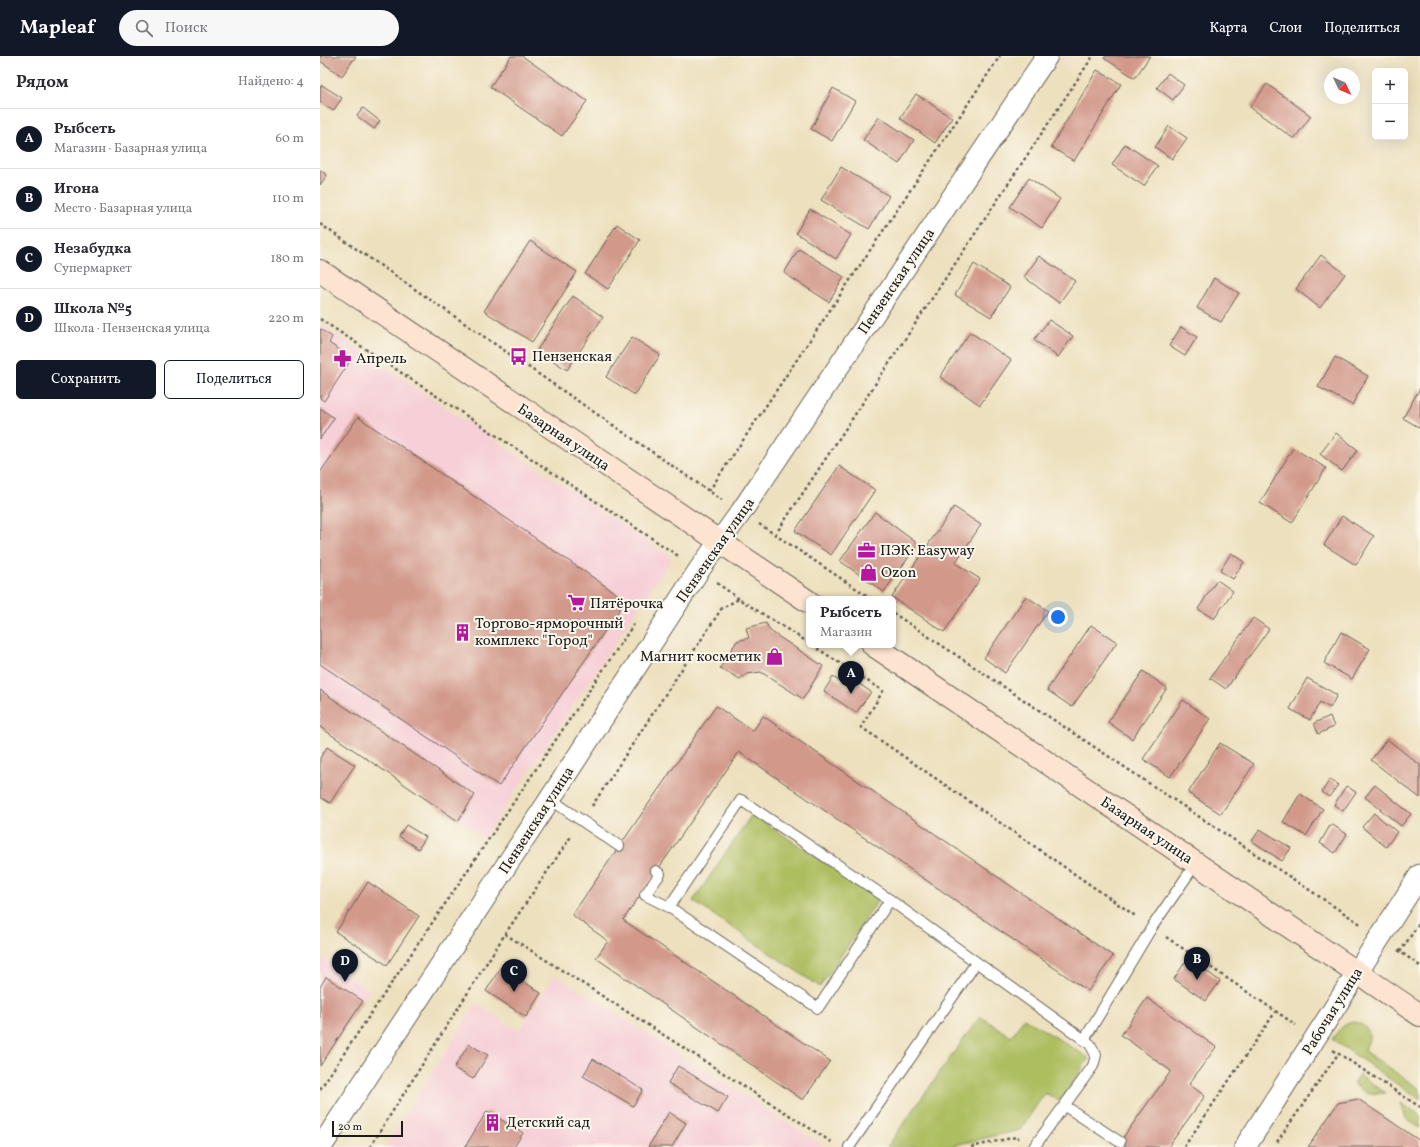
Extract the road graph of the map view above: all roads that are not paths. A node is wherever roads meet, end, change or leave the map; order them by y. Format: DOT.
graph roads {
  1 [pos="1047,56"];
  2 [pos="320,271"];
  3 [pos="719,542"];
  4 [pos="806,600"];
  5 [pos="877,648"];
  6 [pos="550,799"];
  7 [pos="619,846"];
  8 [pos="1196,863"];
  9 [pos="656,872"];
  10 [pos="1420,875"];
  11 [pos="890,900"];
  12 [pos="669,907"];
  13 [pos="976,963"];
  14 [pos="1358,971"];
  15 [pos="1420,1015"];
  16 [pos="1084,1040"];
  17 [pos="1065,1106"];
  18 [pos="1120,1142"];
  19 [pos="321,1147"];
  20 [pos="849,1147"];
  21 [pos="1034,1147"];
  22 [pos="1245,1147"];
  1 -- 3 [label="street, Пензенская улица"];
  2 -- 3 [label="main road, Базарная улица"];
  3 -- 4 [label="main road, Базарная улица"];
  3 -- 6 [label="street, Пензенская улица"];
  5 -- 8 [label="main road, Базарная улица"];
  6 -- 7 [label="lane"];
  6 -- 19 [label="street, Пензенская улица"];
  8 -- 14 [label="main road, Базарная улица"];
  8 -- 16 [label="lane"];
  9 -- 12 [label="lane"];
  10 -- 14 [label="street, Рабочая улица"];
  11 -- 12 [label="lane"];
  11 -- 12 [label="lane"];
  11 -- 13 [label="lane"];
  13 -- 16 [label="lane"];
  13 -- 20 [label="lane"];
  14 -- 15 [label="main road, Базарная улица"];
  14 -- 22 [label="street, Рабочая улица"];
  16 -- 17 [label="lane"];
  17 -- 18 [label="lane"];
  17 -- 21 [label="lane"];
}
